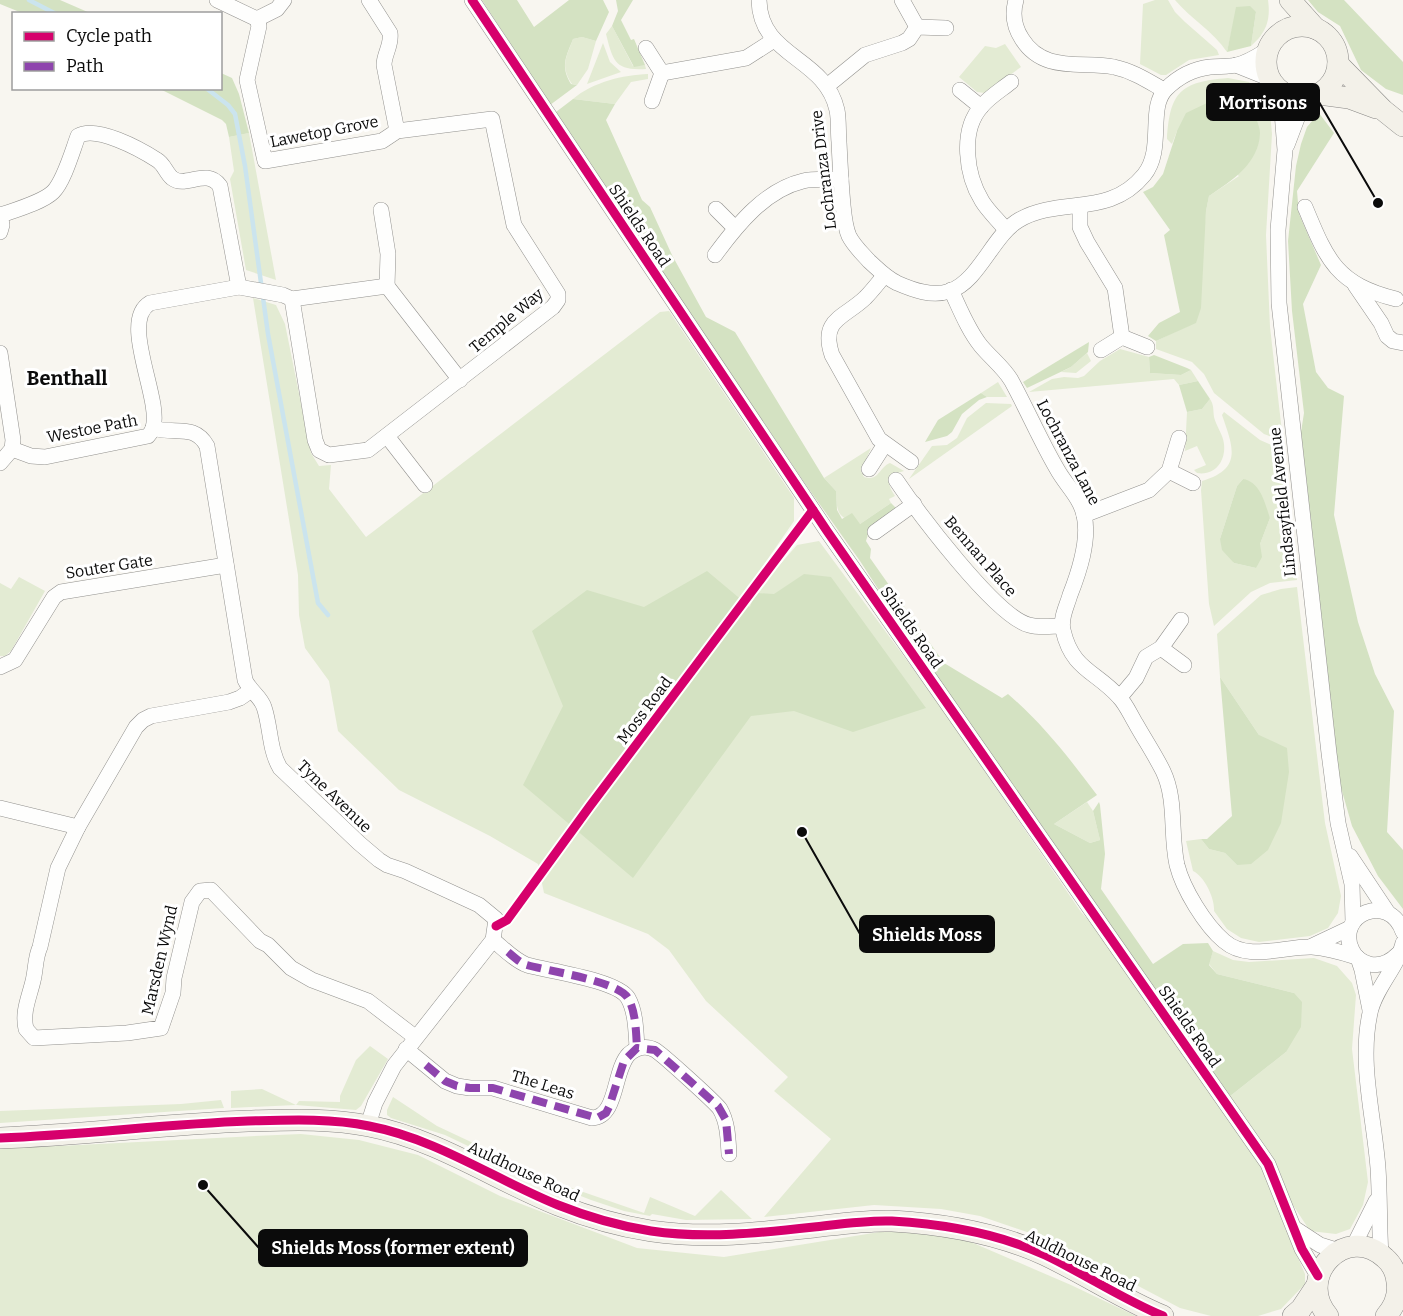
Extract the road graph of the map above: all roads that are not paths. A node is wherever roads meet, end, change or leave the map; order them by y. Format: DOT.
graph roads {
  1 [pos="217,0"];
  2 [pos="284,0"];
  3 [pos="369,0"];
  4 [pos="472,0"];
  5 [pos="759,0"];
  6 [pos="902,0"];
  7 [pos="1016,0"];
  8 [pos="1278,0"];
  9 [pos="1290,0"];
  10 [pos="257,19"];
  11 [pos="917,27"];
  12 [pos="946,28"];
  13 [pos="1316,28"];
  14 [pos="774,40"];
  15 [pos="1274,42"];
  16 [pos="646,48"];
  17 [pos="1338,64"];
  18 [pos="1236,65"];
  19 [pos="662,73"];
  20 [pos="1011,82"];
  21 [pos="1274,84"];
  22 [pos="827,86"];
  23 [pos="960,90"];
  24 [pos="1164,90"];
  25 [pos="1314,96"];
  26 [pos="652,101"];
  27 [pos="981,107"];
  28 [pos="1383,110"];
  29 [pos="1403,126"];
  30 [pos="397,131"];
  31 [pos="1285,150"];
  32 [pos="841,179"];
  33 [pos="1080,206"];
  34 [pos="1305,207"];
  35 [pos="716,209"];
  36 [pos="381,210"];
  37 [pos="1,214"];
  38 [pos="735,228"];
  39 [pos="1006,230"];
  40 [pos="0,232"];
  41 [pos="715,255"];
  42 [pos="884,276"];
  43 [pos="1355,285"];
  44 [pos="387,286"];
  45 [pos="239,287"];
  46 [pos="951,290"];
  47 [pos="1399,298"];
  48 [pos="292,299"];
  49 [pos="1381,323"];
  50 [pos="1122,337"];
  51 [pos="1403,343"];
  52 [pos="1147,347"];
  53 [pos="1101,350"];
  54 [pos="0,353"];
  55 [pos="460,380"];
  56 [pos="153,428"];
  57 [pos="387,436"];
  58 [pos="1179,438"];
  59 [pos="885,444"];
  60 [pos="12,449"];
  61 [pos="911,462"];
  62 [pos="0,463"];
  63 [pos="869,469"];
  64 [pos="1169,471"];
  65 [pos="896,480"];
  66 [pos="1193,483"];
  67 [pos="425,485"];
  68 [pos="914,504"];
  69 [pos="1084,515"];
  70 [pos="876,532"];
  71 [pos="226,565"];
  72 [pos="1181,620"];
  73 [pos="1062,626"];
  74 [pos="1161,648"];
  75 [pos="1184,665"];
  76 [pos="0,667"];
  77 [pos="250,691"];
  78 [pos="1120,697"];
  79 [pos="0,808"];
  80 [pos="78,827"];
  81 [pos="1345,848"];
  82 [pos="1388,913"];
  83 [pos="1352,925"];
  84 [pos="1403,932"];
  85 [pos="493,940"];
  86 [pos="1309,947"];
  87 [pos="1401,948"];
  88 [pos="1357,957"];
  89 [pos="1370,1010"];
  90 [pos="411,1043"];
  91 [pos="637,1048"];
  92 [pos="368,1125"];
  93 [pos="0,1138"];
  94 [pos="729,1154"];
  95 [pos="1378,1195"];
  96 [pos="1294,1228"];
  97 [pos="1346,1249"];
  98 [pos="1391,1260"];
  99 [pos="1318,1280"];
  100 [pos="1397,1304"];
  101 [pos="1163,1316"];
  102 [pos="1293,1316"];
  103 [pos="1328,1316"];
  1 -- 10 [label="street"];
  2 -- 10 [label="street"];
  3 -- 30 [label="street"];
  4 -- 96 [label="street, Shields Road"];
  5 -- 14 [label="street, Lochranza Drive"];
  6 -- 11 [label="street"];
  7 -- 24 [label="street"];
  8 -- 15 [label="street"];
  9 -- 13 [label="street"];
  10 -- 30 [label="street, Lawetop Grove"];
  11 -- 12 [label="street"];
  11 -- 22 [label="street"];
  13 -- 15 [label="street"];
  13 -- 17 [label="street"];
  14 -- 19 [label="street"];
  14 -- 22 [label="street, Lochranza Drive"];
  15 -- 18 [label="street"];
  15 -- 21 [label="street"];
  16 -- 19 [label="street"];
  17 -- 25 [label="street"];
  17 -- 28 [label="street"];
  18 -- 21 [label="street"];
  18 -- 24 [label="street"];
  19 -- 26 [label="street"];
  20 -- 27 [label="street"];
  21 -- 25 [label="street"];
  21 -- 31 [label="street, Lindsayfield Avenue"];
  22 -- 32 [label="street, Lochranza Drive"];
  23 -- 27 [label="street"];
  24 -- 33 [label="street"];
  25 -- 28 [label="street"];
  25 -- 31 [label="street, Lindsayfield Avenue"];
  27 -- 39 [label="street"];
  28 -- 29 [label="street"];
  30 -- 55 [label="street, Temple Way"];
  31 -- 81 [label="street, Lindsayfield Avenue"];
  32 -- 38 [label="street"];
  32 -- 42 [label="street, Lochranza Drive"];
  33 -- 39 [label="street"];
  33 -- 50 [label="street"];
  34 -- 43 [label="street"];
  35 -- 38 [label="street"];
  36 -- 44 [label="street"];
  37 -- 40 [label="street"];
  37 -- 45 [label="street"];
  38 -- 41 [label="street"];
  39 -- 46 [label="street"];
  42 -- 46 [label="street, Lochranza Drive"];
  42 -- 59 [label="street"];
  43 -- 47 [label="street"];
  43 -- 49 [label="street"];
  44 -- 48 [label="street, Westoe Path"];
  44 -- 55 [label="street"];
  45 -- 48 [label="street, Westoe Path"];
  45 -- 56 [label="street, Westoe Path"];
  46 -- 69 [label="street, Lochranza Lane"];
  47 -- 49 [label="street"];
  48 -- 57 [label="street, Temple Way"];
  49 -- 51 [label="street"];
  50 -- 52 [label="street"];
  50 -- 53 [label="street"];
  54 -- 60 [label="street"];
  55 -- 57 [label="street, Temple Way"];
  56 -- 60 [label="street, Westoe Path"];
  56 -- 71 [label="street, Tyne Avenue"];
  57 -- 67 [label="street"];
  58 -- 64 [label="street"];
  59 -- 61 [label="street"];
  59 -- 63 [label="street"];
  60 -- 62 [label="street"];
  64 -- 66 [label="street"];
  64 -- 69 [label="street"];
  65 -- 68 [label="street, Bennan Place"];
  68 -- 70 [label="street"];
  68 -- 73 [label="street, Bennan Place"];
  69 -- 73 [label="street, Lochranza Lane"];
  71 -- 76 [label="street, Souter Gate"];
  71 -- 77 [label="street, Tyne Avenue"];
  72 -- 74 [label="street"];
  73 -- 78 [label="street"];
  74 -- 75 [label="street"];
  74 -- 78 [label="street"];
  77 -- 80 [label="street"];
  77 -- 85 [label="street, Tyne Avenue"];
  78 -- 86 [label="street"];
  79 -- 80 [label="street"];
  80 -- 90 [label="street, Marsden Wynd"];
  81 -- 82 [label="street, Lindsayfield Avenue"];
  81 -- 83 [label="street, Lindsayfield Avenue"];
  82 -- 83 [label="street"];
  82 -- 84 [label="street, Lindsayfield Avenue"];
  83 -- 86 [label="street"];
  83 -- 88 [label="street, Lindsayfield Avenue"];
  85 -- 90 [label="street"];
  85 -- 91 [label="street"];
  86 -- 88 [label="street"];
  87 -- 88 [label="street, Lindsayfield Avenue"];
  87 -- 89 [label="street, Lindsayfield Avenue"];
  88 -- 89 [label="street, Lindsayfield Avenue"];
  89 -- 95 [label="street, Lindsayfield Avenue"];
  90 -- 91 [label="street, The Leas"];
  90 -- 92 [label="street"];
  91 -- 94 [label="street"];
  92 -- 93 [label="street, Auldhouse Road"];
  92 -- 101 [label="street, Auldhouse Road"];
  95 -- 97 [label="street, Lindsayfield Avenue"];
  95 -- 98 [label="street, Lindsayfield Avenue"];
  96 -- 97 [label="street"];
  96 -- 99 [label="street, Shields Road"];
  97 -- 98 [label="street"];
  97 -- 99 [label="street"];
  98 -- 100 [label="street"];
  99 -- 102 [label="street"];
  99 -- 103 [label="street"];
}
